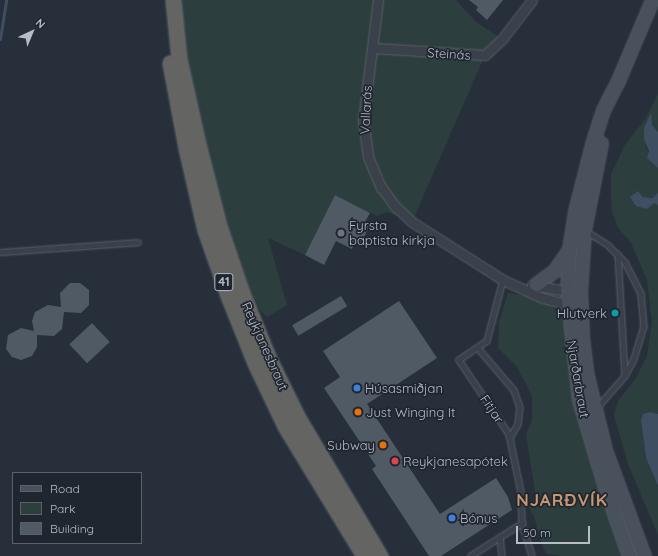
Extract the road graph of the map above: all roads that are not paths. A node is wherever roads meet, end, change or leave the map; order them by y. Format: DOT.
graph roads {
  1 [pos="164,0"];
  2 [pos="173,0"];
  3 [pos="378,0"];
  4 [pos="652,0"];
  5 [pos="527,2"];
  6 [pos="373,48"];
  7 [pos="617,83"];
  8 [pos="584,230"];
  9 [pos="138,242"];
  10 [pos="569,250"];
  11 [pos="0,252"];
  12 [pos="618,254"];
  13 [pos="503,280"];
  14 [pos="536,284"];
  15 [pos="522,287"];
  16 [pos="567,292"];
  17 [pos="580,292"];
  18 [pos="567,305"];
  19 [pos="580,307"];
  20 [pos="478,348"];
  21 [pos="625,376"];
  22 [pos="595,409"];
  23 [pos="510,438"];
  24 [pos="522,523"];
  25 [pos="500,537"];
  26 [pos="364,556"];
  27 [pos="380,556"];
  28 [pos="470,556"];
  29 [pos="502,556"];
  30 [pos="532,556"];
  31 [pos="629,556"];
  32 [pos="644,556"];
  1 -- 26 [label="highway, Reykjanesbraut / 41"];
  2 -- 27 [label="highway, Reykjanesbraut / 41"];
  3 -- 6 [label="street, Vallarás"];
  4 -- 7 [label="main road, Njarðarbraut"];
  5 -- 6 [label="street, Steinás"];
  6 -- 13 [label="street, Vallarás"];
  7 -- 8 [label="main road, Njarðarbraut"];
  7 -- 10 [label="main road, Njarðarbraut"];
  8 -- 12 [label="lane"];
  8 -- 17 [label="main road, Njarðarbraut"];
  9 -- 11 [label="lane"];
  10 -- 14 [label="main road"];
  10 -- 16 [label="main road, Njarðarbraut"];
  12 -- 21 [label="lane"];
  12 -- 21 [label="lane"];
  13 -- 15 [label="street, Vallarás"];
  13 -- 20 [label="lane, Fitjar"];
  14 -- 15 [label="street"];
  14 -- 16 [label="street"];
  15 -- 18 [label="street, Vallarás"];
  16 -- 17 [label="street"];
  16 -- 18 [label="main road, Njarðarbraut"];
  17 -- 19 [label="main road, Njarðarbraut"];
  18 -- 19 [label="street, Vallarás"];
  18 -- 31 [label="main road, Njarðarbraut"];
  19 -- 22 [label="main road, Njarðarbraut"];
  20 -- 23 [label="lane"];
  20 -- 23 [label="lane, Fitjar"];
  21 -- 22 [label="lane"];
  22 -- 32 [label="main road, Njarðarbraut"];
  23 -- 24 [label="lane, Fitjar"];
  24 -- 25 [label="lane"];
  24 -- 30 [label="lane, Fitjar"];
  25 -- 28 [label="lane"];
  25 -- 29 [label="lane"];
}
